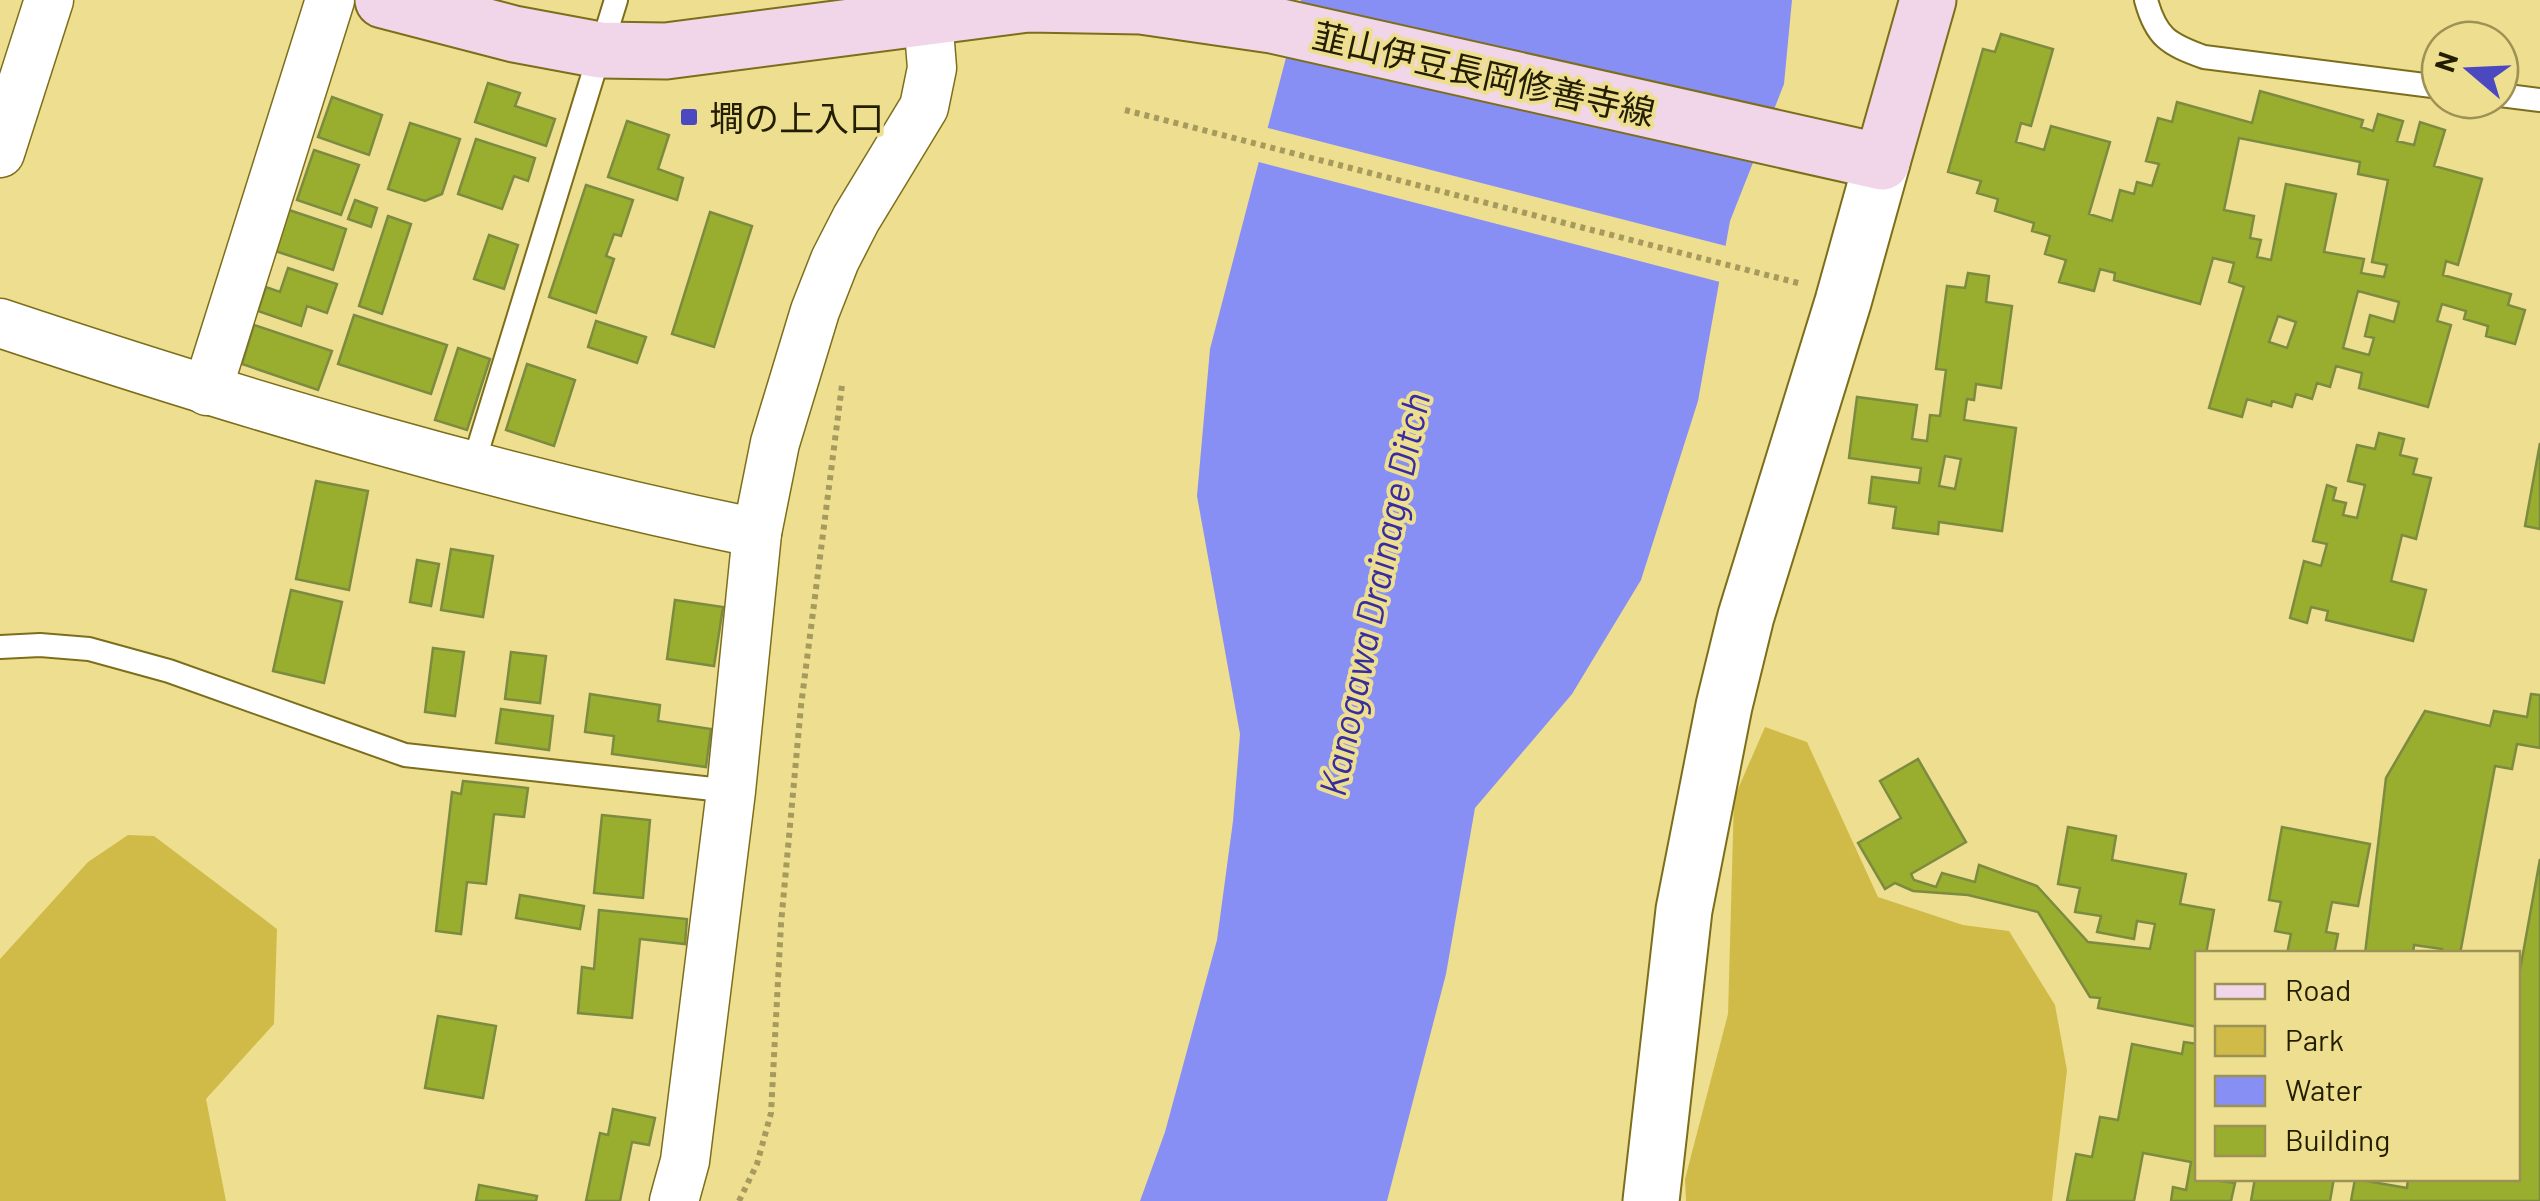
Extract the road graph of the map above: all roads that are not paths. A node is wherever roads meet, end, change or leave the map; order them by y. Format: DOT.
graph roads {
  1 [pos="49,0"];
  2 [pos="330,0"];
  3 [pos="384,0"];
  4 [pos="1928,0"];
  5 [pos="2146,0"];
  6 [pos="1104,2"];
  7 [pos="928,18"];
  8 [pos="608,25"];
  9 [pos="2420,84"];
  10 [pos="0,154"];
  11 [pos="1882,162"];
  12 [pos="0,323"];
  13 [pos="207,391"];
  14 [pos="473,465"];
  15 [pos="758,533"];
  16 [pos="0,648"];
  17 [pos="731,791"];
  18 [pos="686,1154"];
  19 [pos="650,1201"];
  20 [pos="674,1201"];
  21 [pos="1651,1201"];
  1 -- 10 [label="street"];
  2 -- 13 [label="street"];
  3 -- 8 [label="main road, 韮山伊豆長岡修善寺線"];
  4 -- 11 [label="main road"];
  5 -- 9 [label="lane"];
  6 -- 7 [label="main road, 韮山伊豆長岡修善寺線"];
  6 -- 11 [label="main road, 韮山伊豆長岡修善寺線"];
  7 -- 8 [label="main road, 韮山伊豆長岡修善寺線"];
  7 -- 15 [label="street"];
  8 -- 14 [label="lane"];
  11 -- 21 [label="street"];
  12 -- 13 [label="street"];
  13 -- 14 [label="street"];
  14 -- 15 [label="street"];
  15 -- 17 [label="street"];
  16 -- 17 [label="lane"];
  17 -- 18 [label="street"];
  18 -- 19 [label="lane"];
  18 -- 20 [label="street"];
}
